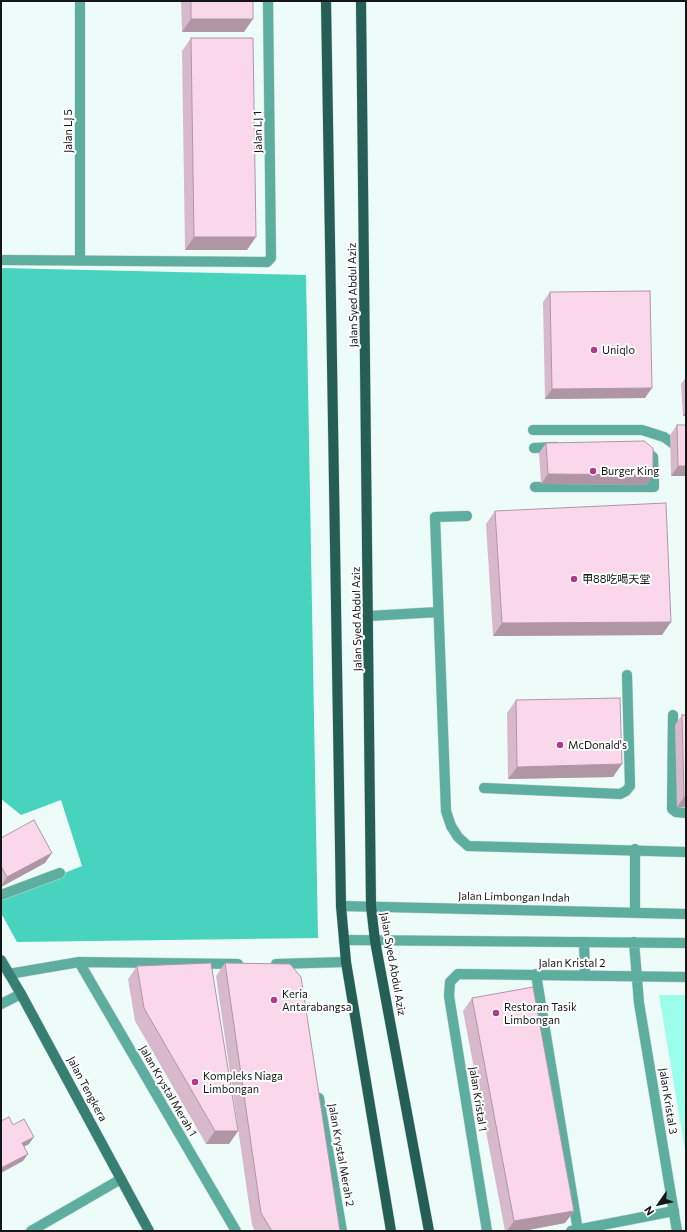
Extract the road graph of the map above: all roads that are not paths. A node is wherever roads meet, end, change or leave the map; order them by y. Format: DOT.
graph roads {
  1 [pos="80,1"];
  2 [pos="268,1"];
  3 [pos="326,1"];
  4 [pos="361,1"];
  5 [pos="1,260"];
  6 [pos="80,260"];
  7 [pos="533,430"];
  8 [pos="632,446"];
  9 [pos="564,447"];
  10 [pos="534,448"];
  11 [pos="686,450"];
  12 [pos="535,487"];
  13 [pos="468,516"];
  14 [pos="438,612"];
  15 [pos="369,616"];
  16 [pos="627,675"];
  17 [pos="673,715"];
  18 [pos="484,788"];
  19 [pos="686,813"];
  20 [pos="635,849"];
  21 [pos="686,852"];
  22 [pos="60,873"];
  23 [pos="1,894"];
  24 [pos="341,906"];
  25 [pos="371,906"];
  26 [pos="635,912"];
  27 [pos="686,914"];
  28 [pos="344,940"];
  29 [pos="375,941"];
  30 [pos="584,942"];
  31 [pos="634,942"];
  32 [pos="686,943"];
  33 [pos="1,960"];
  34 [pos="79,962"];
  35 [pos="346,962"];
  36 [pos="249,964"];
  37 [pos="265,964"];
  38 [pos="9,974"];
  39 [pos="458,974"];
  40 [pos="536,974"];
  41 [pos="585,974"];
  42 [pos="636,975"];
  43 [pos="686,977"];
  44 [pos="21,994"];
  45 [pos="1,1004"];
  46 [pos="318,1090"];
  47 [pos="121,1179"];
  48 [pos="674,1211"];
  49 [pos="31,1231"];
  50 [pos="149,1231"];
  51 [pos="236,1231"];
  52 [pos="342,1231"];
  53 [pos="391,1231"];
  54 [pos="429,1231"];
  55 [pos="487,1231"];
  56 [pos="576,1231"];
  57 [pos="677,1231"];
  1 -- 6 [label="street, Jalan LJ 5"];
  2 -- 6 [label="street, Jalan LJ 1"];
  3 -- 24 [label="main road, Jalan Syed Abdul Aziz"];
  4 -- 15 [label="main road, Jalan Syed Abdul Aziz"];
  5 -- 6 [label="street"];
  7 -- 11 [label="street"];
  8 -- 12 [label="street"];
  9 -- 10 [label="street"];
  13 -- 14 [label="street"];
  14 -- 15 [label="street"];
  14 -- 20 [label="street"];
  15 -- 25 [label="main road, Jalan Syed Abdul Aziz"];
  16 -- 18 [label="street"];
  17 -- 19 [label="street"];
  20 -- 21 [label="street"];
  20 -- 26 [label="street"];
  22 -- 23 [label="street"];
  24 -- 25 [label="street, Jalan Limbongan Indah"];
  24 -- 28 [label="main road, Jalan Syed Abdul Aziz"];
  25 -- 26 [label="street, Jalan Limbongan Indah"];
  25 -- 29 [label="main road, Jalan Syed Abdul Aziz"];
  26 -- 27 [label="street, Jalan Limbongan Indah"];
  28 -- 29 [label="street"];
  28 -- 35 [label="main road, Jalan Syed Abdul Aziz"];
  29 -- 30 [label="street"];
  29 -- 54 [label="main road, Jalan Syed Abdul Aziz"];
  30 -- 31 [label="street"];
  30 -- 41 [label="street"];
  31 -- 32 [label="street"];
  31 -- 42 [label="street, Jalan Kristal 3"];
  33 -- 38 [label="main road, Jalan Tengkera"];
  34 -- 36 [label="street"];
  34 -- 38 [label="street"];
  34 -- 51 [label="street, Jalan Krystal Merah 1"];
  35 -- 37 [label="street"];
  35 -- 53 [label="main road, Jalan Syed Abdul Aziz"];
  38 -- 44 [label="main road, Jalan Tengkera"];
  39 -- 40 [label="street, Jalan Kristal 2"];
  39 -- 55 [label="street, Jalan Kristal 1"];
  40 -- 41 [label="street, Jalan Kristal 2"];
  40 -- 56 [label="street"];
  41 -- 42 [label="street, Jalan Kristal 2"];
  42 -- 43 [label="street, Jalan Kristal 2"];
  42 -- 48 [label="street, Jalan Kristal 3"];
  44 -- 45 [label="street"];
  44 -- 47 [label="main road, Jalan Tengkera"];
  46 -- 52 [label="street, Jalan Krystal Merah 2"];
  47 -- 49 [label="street"];
  47 -- 50 [label="main road, Jalan Tengkera"];
  48 -- 56 [label="street"];
  48 -- 57 [label="street, Jalan Kristal 3"];
}
